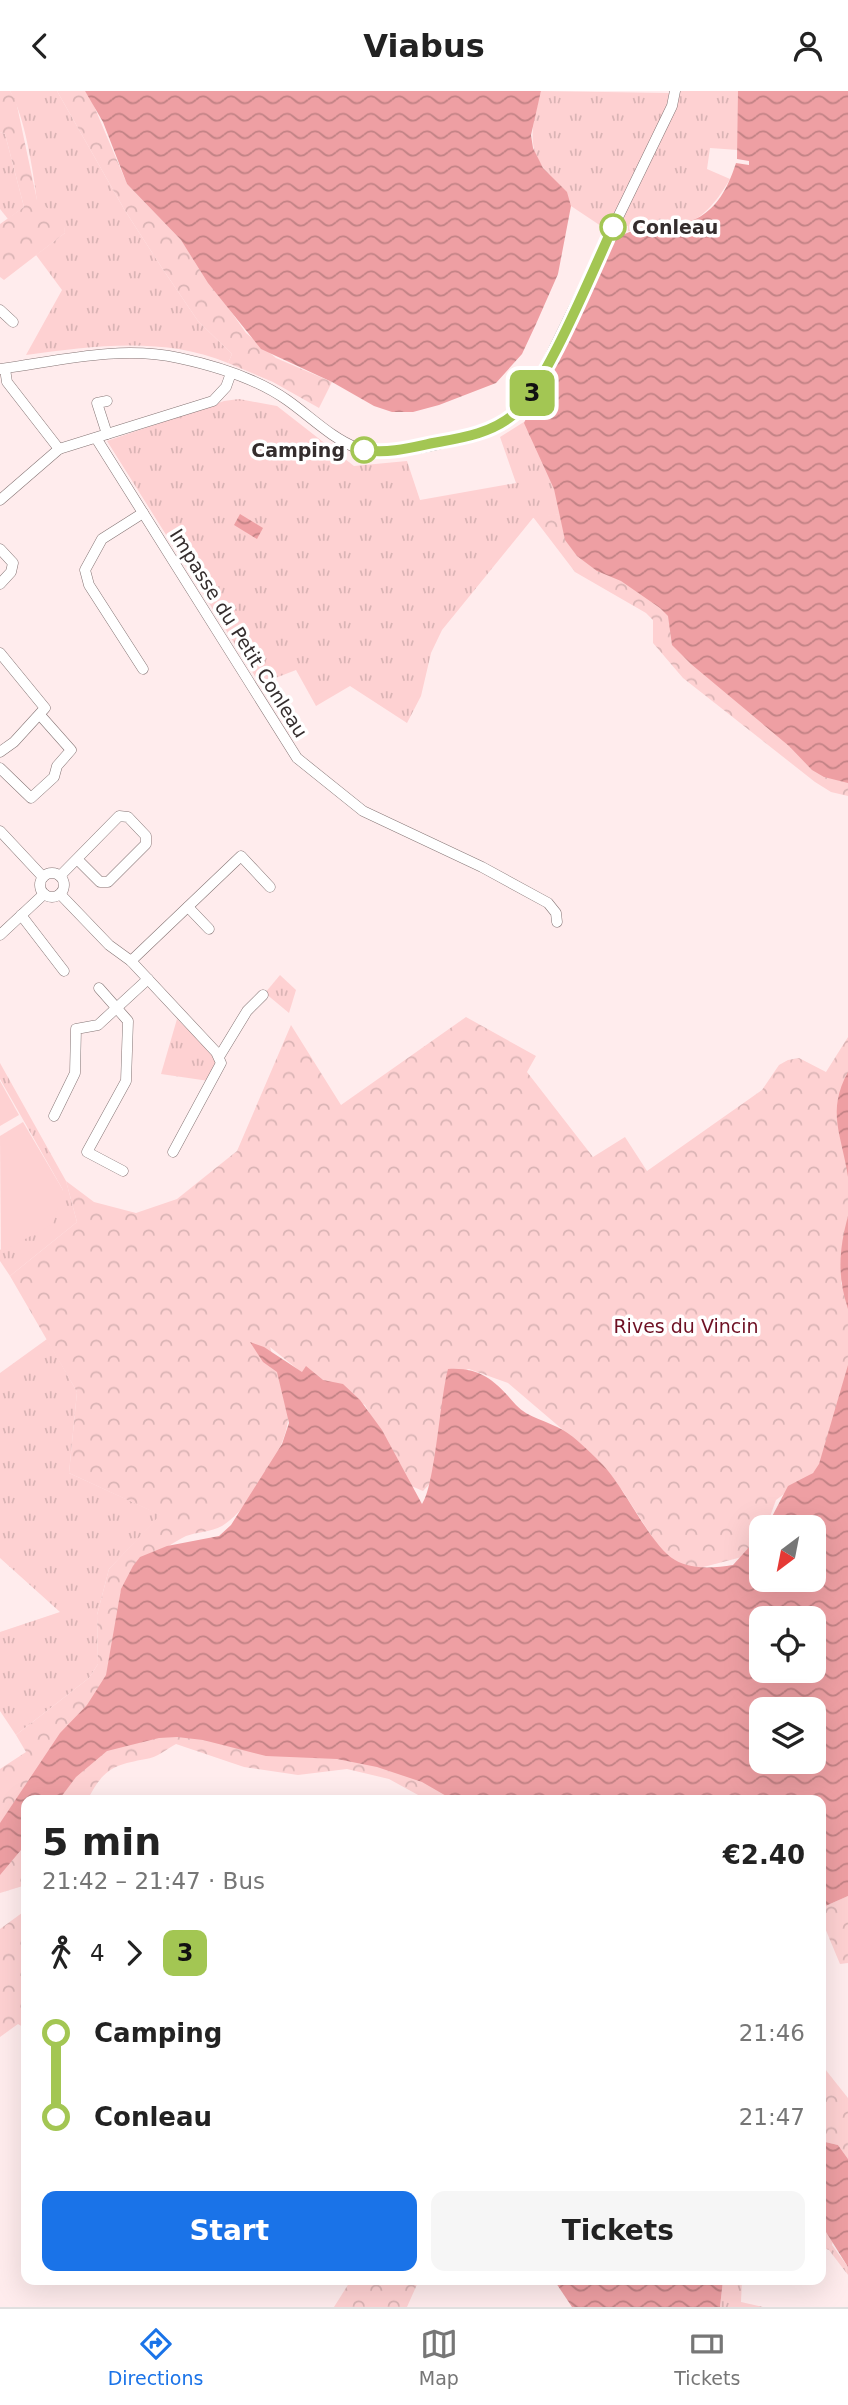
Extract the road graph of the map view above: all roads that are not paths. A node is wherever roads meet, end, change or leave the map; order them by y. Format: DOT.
graph roads {
  1 [pos="675,91"];
  2 [pos="0,310"];
  3 [pos="13,322"];
  4 [pos="2,369"];
  5 [pos="231,373"];
  6 [pos="107,401"];
  7 [pos="102,436"];
  8 [pos="59,449"];
  9 [pos="0,500"];
  10 [pos="143,513"];
  11 [pos="0,549"];
  12 [pos="0,584"];
  13 [pos="0,653"];
  14 [pos="143,670"];
  15 [pos="40,715"];
  16 [pos="0,752"];
  17 [pos="0,768"];
  18 [pos="0,831"];
  19 [pos="77,859"];
  20 [pos="60,876"];
  21 [pos="43,877"];
  22 [pos="270,887"];
  23 [pos="44,894"];
  24 [pos="60,894"];
  25 [pos="188,907"];
  26 [pos="20,915"];
  27 [pos="557,922"];
  28 [pos="209,929"];
  29 [pos="0,935"];
  30 [pos="131,961"];
  31 [pos="64,971"];
  32 [pos="148,979"];
  33 [pos="99,988"];
  34 [pos="262,995"];
  35 [pos="117,1008"];
  36 [pos="219,1057"];
  37 [pos="54,1115"];
  38 [pos="173,1152"];
  39 [pos="123,1171"];
  1 -- 5 [label="street"];
  2 -- 3 [label="street"];
  4 -- 5 [label="street"];
  4 -- 8 [label="street"];
  5 -- 7 [label="street"];
  6 -- 7 [label="street, Impasse du Petit Conleau"];
  7 -- 8 [label="street"];
  7 -- 10 [label="street, Impasse du Petit Conleau"];
  8 -- 9 [label="street"];
  10 -- 14 [label="street"];
  10 -- 27 [label="street, Impasse du Petit Conleau"];
  11 -- 12 [label="street"];
  13 -- 15 [label="street"];
  15 -- 16 [label="street"];
  15 -- 17 [label="street"];
  18 -- 21 [label="street"];
  19 -- 19 [label="street"];
  19 -- 20 [label="street"];
  20 -- 21 [label="street"];
  20 -- 24 [label="street"];
  21 -- 23 [label="street"];
  22 -- 25 [label="street"];
  23 -- 24 [label="street"];
  23 -- 26 [label="street"];
  24 -- 30 [label="street"];
  25 -- 28 [label="street"];
  25 -- 30 [label="street"];
  26 -- 29 [label="street"];
  26 -- 31 [label="street"];
  30 -- 32 [label="street"];
  32 -- 35 [label="street"];
  32 -- 36 [label="street"];
  33 -- 35 [label="street"];
  34 -- 36 [label="street"];
  35 -- 37 [label="street"];
  35 -- 39 [label="street"];
  36 -- 38 [label="street"];
}
